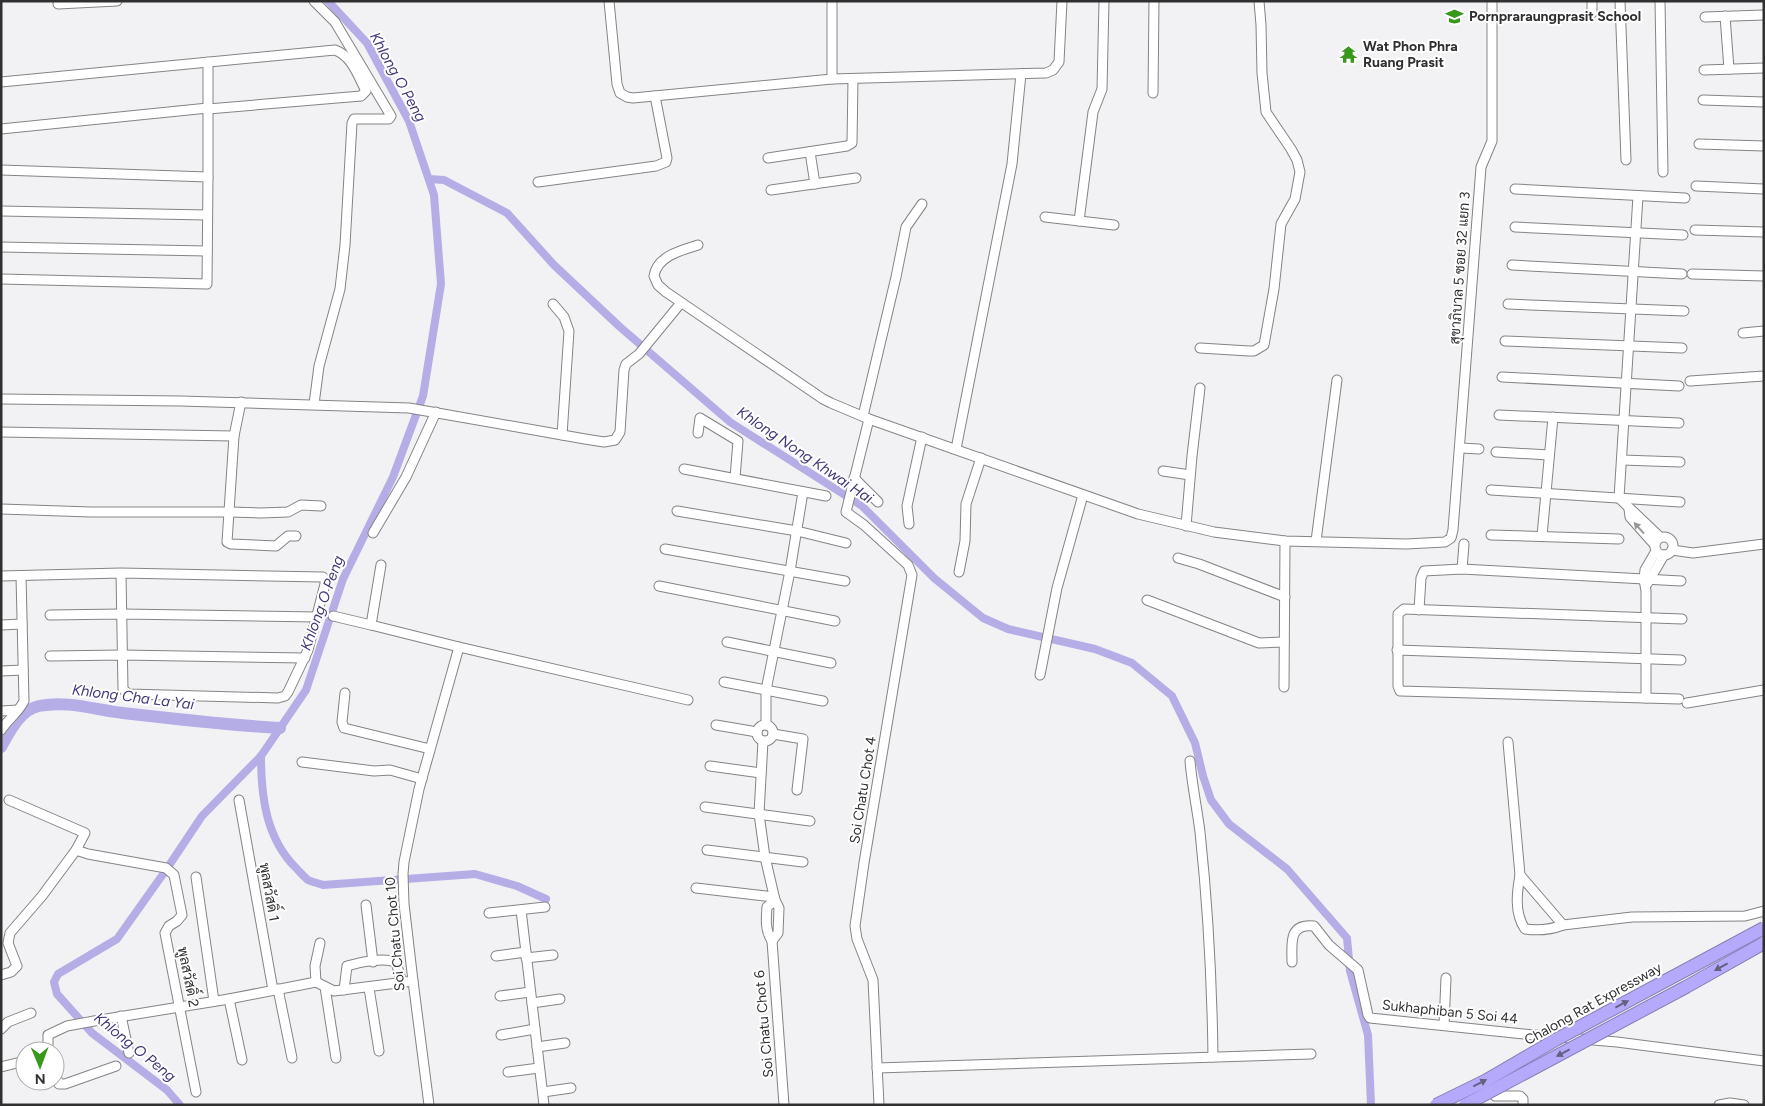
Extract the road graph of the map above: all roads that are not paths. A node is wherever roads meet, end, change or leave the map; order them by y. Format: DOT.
graph roads {
  1 [pos="117,1"];
  2 [pos="314,1"];
  3 [pos="609,1"];
  4 [pos="832,1"];
  5 [pos="1062,1"];
  6 [pos="1104,1"];
  7 [pos="1154,1"];
  8 [pos="1259,1"];
  9 [pos="1492,1"];
  10 [pos="1592,1"];
  11 [pos="1620,1"];
  12 [pos="1660,1"];
  13 [pos="58,4"];
  14 [pos="1592,13"];
  15 [pos="1764,15"];
  16 [pos="1725,16"];
  17 [pos="1705,17"];
  18 [pos="208,62"];
  19 [pos="1764,68"];
  20 [pos="1729,69"];
  21 [pos="1704,70"];
  22 [pos="1021,74"];
  23 [pos="853,78"];
  24 [pos="832,79"];
  25 [pos="1,82"];
  26 [pos="1152,93"];
  27 [pos="655,96"];
  28 [pos="1702,100"];
  29 [pos="1764,102"];
  30 [pos="208,109"];
  31 [pos="1,129"];
  32 [pos="1699,144"];
  33 [pos="1764,146"];
  34 [pos="810,152"];
  35 [pos="768,158"];
  36 [pos="1626,160"];
  37 [pos="1,170"];
  38 [pos="1662,172"];
  39 [pos="208,177"];
  40 [pos="856,178"];
  41 [pos="538,182"];
  42 [pos="815,184"];
  43 [pos="1696,186"];
  44 [pos="1515,189"];
  45 [pos="1764,189"];
  46 [pos="771,190"];
  47 [pos="1638,196"];
  48 [pos="1686,198"];
  49 [pos="922,204"];
  50 [pos="1,211"];
  51 [pos="208,215"];
  52 [pos="1045,217"];
  53 [pos="1079,221"];
  54 [pos="1114,226"];
  55 [pos="1515,227"];
  56 [pos="1694,230"];
  57 [pos="1764,232"];
  58 [pos="1637,233"];
  59 [pos="1683,236"];
  60 [pos="698,246"];
  61 [pos="1,247"];
  62 [pos="207,251"];
  63 [pos="1512,265"];
  64 [pos="1634,272"];
  65 [pos="1682,274"];
  66 [pos="1692,274"];
  67 [pos="1764,276"];
  68 [pos="1,279"];
  69 [pos="553,304"];
  70 [pos="680,304"];
  71 [pos="1508,304"];
  72 [pos="1632,308"];
  73 [pos="1684,311"];
  74 [pos="1764,331"];
  75 [pos="1743,333"];
  76 [pos="1505,341"];
  77 [pos="1630,345"];
  78 [pos="1200,348"];
  79 [pos="1682,348"];
  80 [pos="1502,376"];
  81 [pos="1764,376"];
  82 [pos="1337,380"];
  83 [pos="1690,381"];
  84 [pos="1627,382"];
  85 [pos="1679,386"];
  86 [pos="1200,388"];
  87 [pos="1,399"];
  88 [pos="241,402"];
  89 [pos="314,404"];
  90 [pos="434,411"];
  91 [pos="1499,415"];
  92 [pos="866,417"];
  93 [pos="1553,418"];
  94 [pos="1624,420"];
  95 [pos="1679,423"];
  96 [pos="1,432"];
  97 [pos="698,433"];
  98 [pos="562,435"];
  99 [pos="234,436"];
  100 [pos="922,437"];
  101 [pos="1461,448"];
  102 [pos="956,449"];
  103 [pos="1480,449"];
  104 [pos="1496,452"];
  105 [pos="1550,455"];
  106 [pos="981,458"];
  107 [pos="1622,460"];
  108 [pos="1680,462"];
  109 [pos="684,469"];
  110 [pos="1163,471"];
  111 [pos="1190,475"];
  112 [pos="735,478"];
  113 [pos="854,478"];
  114 [pos="1492,490"];
  115 [pos="803,492"];
  116 [pos="1546,493"];
  117 [pos="1083,495"];
  118 [pos="826,496"];
  119 [pos="1619,498"];
  120 [pos="878,502"];
  121 [pos="1680,502"];
  122 [pos="321,506"];
  123 [pos="1,509"];
  124 [pos="677,511"];
  125 [pos="230,512"];
  126 [pos="909,524"];
  127 [pos="1186,526"];
  128 [pos="797,531"];
  129 [pos="373,533"];
  130 [pos="1491,535"];
  131 [pos="296,536"];
  132 [pos="1542,536"];
  133 [pos="1619,539"];
  134 [pos="1285,541"];
  135 [pos="1316,541"];
  136 [pos="846,543"];
  137 [pos="1464,544"];
  138 [pos="1764,544"];
  139 [pos="1661,547"];
  140 [pos="665,549"];
  141 [pos="1178,558"];
  142 [pos="381,564"];
  143 [pos="1462,569"];
  144 [pos="790,571"];
  145 [pos="959,572"];
  146 [pos="121,573"];
  147 [pos="1,576"];
  148 [pos="21,576"];
  149 [pos="845,581"];
  150 [pos="1647,581"];
  151 [pos="1681,581"];
  152 [pos="659,586"];
  153 [pos="1284,597"];
  154 [pos="1147,600"];
  155 [pos="781,610"];
  156 [pos="1420,610"];
  157 [pos="121,614"];
  158 [pos="50,615"];
  159 [pos="333,616"];
  160 [pos="317,617"];
  161 [pos="1647,618"];
  162 [pos="1682,619"];
  163 [pos="835,621"];
  164 [pos="22,624"];
  165 [pos="1,625"];
  166 [pos="371,625"];
  167 [pos="727,642"];
  168 [pos="1284,642"];
  169 [pos="459,648"];
  170 [pos="1397,650"];
  171 [pos="773,652"];
  172 [pos="122,655"];
  173 [pos="50,656"];
  174 [pos="305,658"];
  175 [pos="1646,659"];
  176 [pos="1681,660"];
  177 [pos="831,663"];
  178 [pos="23,670"];
  179 [pos="1,671"];
  180 [pos="1040,674"];
  181 [pos="724,682"];
  182 [pos="1284,687"];
  183 [pos="766,690"];
  184 [pos="1764,690"];
  185 [pos="345,693"];
  186 [pos="1646,698"];
  187 [pos="688,700"];
  188 [pos="823,701"];
  189 [pos="1,710"];
  190 [pos="18,710"];
  191 [pos="716,725"];
  192 [pos="766,725"];
  193 [pos="1,730"];
  194 [pos="757,732"];
  195 [pos="773,734"];
  196 [pos="763,741"];
  197 [pos="1508,742"];
  198 [pos="430,749"];
  199 [pos="1190,761"];
  200 [pos="302,762"];
  201 [pos="710,766"];
  202 [pos="761,774"];
  203 [pos="422,779"];
  204 [pos="797,790"];
  205 [pos="9,800"];
  206 [pos="239,800"];
  207 [pos="705,807"];
  208 [pos="759,814"];
  209 [pos="810,821"];
  210 [pos="76,850"];
  211 [pos="707,850"];
  212 [pos="765,857"];
  213 [pos="803,862"];
  214 [pos="1520,875"];
  215 [pos="196,878"];
  216 [pos="696,888"];
  217 [pos="775,898"];
  218 [pos="366,905"];
  219 [pos="545,907"];
  220 [pos="521,910"];
  221 [pos="1764,910"];
  222 [pos="489,913"];
  223 [pos="1563,925"];
  224 [pos="1764,928"];
  225 [pos="320,943"];
  226 [pos="1764,943"];
  227 [pos="526,955"];
  228 [pos="553,955"];
  229 [pos="496,956"];
  230 [pos="374,962"];
  231 [pos="1292,962"];
  232 [pos="1,976"];
  233 [pos="1446,978"];
  234 [pos="316,982"];
  235 [pos="413,982"];
  236 [pos="402,983"];
  237 [pos="325,987"];
  238 [pos="369,988"];
  239 [pos="276,989"];
  240 [pos="344,990"];
  241 [pos="530,992"];
  242 [pos="500,996"];
  243 [pos="229,999"];
  244 [pos="560,999"];
  245 [pos="214,1001"];
  246 [pos="532,1003"];
  247 [pos="180,1006"];
  248 [pos="31,1013"];
  249 [pos="121,1016"];
  250 [pos="1444,1025"];
  251 [pos="1,1028"];
  252 [pos="535,1029"];
  253 [pos="501,1035"];
  254 [pos="47,1041"];
  255 [pos="565,1043"];
  256 [pos="537,1047"];
  257 [pos="379,1051"];
  258 [pos="128,1053"];
  259 [pos="1311,1054"];
  260 [pos="1213,1057"];
  261 [pos="292,1058"];
  262 [pos="336,1058"];
  263 [pos="242,1060"];
  264 [pos="1764,1061"];
  265 [pos="15,1064"];
  266 [pos="116,1066"];
  267 [pos="1,1067"];
  268 [pos="540,1068"];
  269 [pos="877,1068"];
  270 [pos="508,1072"];
  271 [pos="65,1084"];
  272 [pos="571,1088"];
  273 [pos="196,1092"];
  274 [pos="543,1092"];
  275 [pos="1495,1096"];
  276 [pos="429,1105"];
  277 [pos="544,1105"];
  278 [pos="784,1105"];
  279 [pos="879,1105"];
  280 [pos="1436,1105"];
  281 [pos="1465,1105"];
  282 [pos="1523,1105"];
  283 [pos="1719,1105"];
  284 [pos="1744,1105"];
  1 -- 13 [label="street"];
  2 -- 89 [label="street"];
  3 -- 27 [label="street"];
  4 -- 24 [label="street"];
  5 -- 22 [label="street"];
  6 -- 53 [label="street"];
  7 -- 26 [label="street"];
  8 -- 78 [label="street"];
  9 -- 101 [label="street, สุขาภิบาล 5 ซอย 32 แยก 3"];
  10 -- 14 [label="street"];
  11 -- 36 [label="street"];
  12 -- 38 [label="street"];
  15 -- 16 [label="street"];
  16 -- 17 [label="street"];
  16 -- 20 [label="street"];
  18 -- 25 [label="street"];
  18 -- 30 [label="street"];
  18 -- 30 [label="street"];
  19 -- 20 [label="street"];
  20 -- 21 [label="street"];
  22 -- 23 [label="street"];
  22 -- 102 [label="street"];
  23 -- 24 [label="street"];
  23 -- 34 [label="street"];
  24 -- 27 [label="street"];
  27 -- 41 [label="street"];
  28 -- 29 [label="street"];
  30 -- 31 [label="street"];
  30 -- 39 [label="street"];
  32 -- 33 [label="street"];
  34 -- 35 [label="street"];
  34 -- 42 [label="street"];
  37 -- 39 [label="street"];
  39 -- 51 [label="street"];
  40 -- 42 [label="street"];
  42 -- 46 [label="street"];
  43 -- 45 [label="street"];
  44 -- 47 [label="street"];
  47 -- 48 [label="street"];
  47 -- 58 [label="street"];
  49 -- 92 [label="street"];
  50 -- 51 [label="street"];
  51 -- 62 [label="street"];
  52 -- 53 [label="street"];
  53 -- 54 [label="street"];
  55 -- 58 [label="street"];
  56 -- 57 [label="street"];
  58 -- 59 [label="street"];
  58 -- 64 [label="street"];
  60 -- 70 [label="street"];
  61 -- 62 [label="street"];
  62 -- 68 [label="street"];
  63 -- 64 [label="street"];
  64 -- 65 [label="street"];
  64 -- 72 [label="street"];
  66 -- 67 [label="street"];
  69 -- 98 [label="street"];
  70 -- 92 [label="street"];
  70 -- 98 [label="street"];
  71 -- 72 [label="street"];
  72 -- 73 [label="street"];
  72 -- 77 [label="street"];
  74 -- 75 [label="street"];
  76 -- 77 [label="street"];
  77 -- 79 [label="street"];
  77 -- 84 [label="street"];
  80 -- 84 [label="street"];
  81 -- 83 [label="street"];
  82 -- 135 [label="street"];
  84 -- 85 [label="street"];
  84 -- 94 [label="street"];
  86 -- 111 [label="street"];
  87 -- 88 [label="street"];
  88 -- 89 [label="street"];
  88 -- 99 [label="street"];
  89 -- 90 [label="street"];
  90 -- 98 [label="street"];
  90 -- 129 [label="street"];
  91 -- 93 [label="street"];
  92 -- 100 [label="street"];
  92 -- 113 [label="street"];
  93 -- 94 [label="street"];
  93 -- 105 [label="street"];
  94 -- 95 [label="street"];
  94 -- 107 [label="street"];
  96 -- 99 [label="street"];
  97 -- 112 [label="street"];
  99 -- 125 [label="street"];
  100 -- 102 [label="street"];
  100 -- 126 [label="street"];
  101 -- 103 [label="street"];
  101 -- 135 [label="street, สุขาภิบาล 5 ซอย 32 แยก 3"];
  102 -- 106 [label="street"];
  104 -- 105 [label="street"];
  105 -- 116 [label="street"];
  106 -- 117 [label="street"];
  106 -- 145 [label="street"];
  107 -- 108 [label="street"];
  107 -- 119 [label="street"];
  109 -- 112 [label="street"];
  110 -- 111 [label="street"];
  111 -- 127 [label="street"];
  112 -- 115 [label="street"];
  113 -- 120 [label="street"];
  113 -- 269 [label="street, Soi Chatu Chot 4"];
  114 -- 116 [label="street"];
  115 -- 118 [label="street"];
  115 -- 128 [label="street"];
  116 -- 119 [label="street"];
  116 -- 132 [label="street"];
  117 -- 127 [label="street"];
  117 -- 180 [label="street"];
  119 -- 121 [label="street"];
  119 -- 139 [label="street"];
  122 -- 125 [label="street"];
  123 -- 125 [label="street"];
  124 -- 128 [label="street"];
  125 -- 131 [label="street"];
  127 -- 134 [label="street"];
  128 -- 136 [label="street"];
  128 -- 144 [label="street"];
  130 -- 132 [label="street"];
  132 -- 133 [label="street"];
  134 -- 135 [label="street"];
  134 -- 153 [label="street"];
  137 -- 143 [label="street"];
  138 -- 139 [label="street"];
  139 -- 150 [label="street"];
  140 -- 144 [label="street"];
  141 -- 153 [label="street"];
  142 -- 166 [label="street"];
  143 -- 150 [label="street"];
  143 -- 156 [label="street"];
  144 -- 149 [label="street"];
  144 -- 155 [label="street"];
  146 -- 148 [label="street"];
  146 -- 157 [label="street"];
  146 -- 160 [label="street"];
  147 -- 148 [label="street"];
  148 -- 164 [label="street"];
  150 -- 151 [label="street"];
  150 -- 161 [label="street"];
  152 -- 155 [label="street"];
  153 -- 168 [label="street"];
  154 -- 168 [label="street"];
  155 -- 163 [label="street"];
  155 -- 171 [label="street"];
  156 -- 161 [label="street"];
  156 -- 170 [label="street"];
  157 -- 158 [label="street"];
  157 -- 160 [label="street"];
  157 -- 172 [label="street"];
  159 -- 166 [label="street"];
  160 -- 174 [label="street"];
  161 -- 162 [label="street"];
  161 -- 175 [label="street"];
  164 -- 165 [label="street"];
  164 -- 178 [label="street"];
  166 -- 169 [label="street"];
  167 -- 171 [label="street"];
  168 -- 182 [label="street"];
  169 -- 187 [label="street"];
  169 -- 198 [label="street, Soi Chatu Chot 10"];
  170 -- 175 [label="street"];
  170 -- 186 [label="street"];
  171 -- 177 [label="street"];
  171 -- 183 [label="street"];
  172 -- 173 [label="street"];
  172 -- 174 [label="street"];
  172 -- 174 [label="street"];
  175 -- 176 [label="street"];
  175 -- 186 [label="street"];
  178 -- 179 [label="street"];
  178 -- 190 [label="street"];
  181 -- 183 [label="street"];
  183 -- 188 [label="street"];
  183 -- 192 [label="street"];
  184 -- 186 [label="street"];
  185 -- 198 [label="street"];
  189 -- 190 [label="street"];
  190 -- 193 [label="street"];
  191 -- 194 [label="street"];
  192 -- 194 [label="street"];
  192 -- 195 [label="street"];
  194 -- 196 [label="street"];
  195 -- 196 [label="street"];
  195 -- 204 [label="street"];
  196 -- 202 [label="street"];
  197 -- 214 [label="street"];
  198 -- 203 [label="street, Soi Chatu Chot 10"];
  199 -- 260 [label="street"];
  200 -- 203 [label="street"];
  201 -- 202 [label="street"];
  202 -- 208 [label="street"];
  203 -- 235 [label="street, Soi Chatu Chot 10"];
  205 -- 210 [label="street"];
  206 -- 239 [label="street, พูลสวัสดิ์ 1"];
  207 -- 208 [label="street"];
  208 -- 209 [label="street"];
  208 -- 212 [label="street"];
  210 -- 232 [label="street"];
  210 -- 247 [label="street, พูลสวัสดิ์ 2"];
  211 -- 212 [label="street"];
  212 -- 213 [label="street"];
  212 -- 217 [label="street"];
  214 -- 223 [label="street"];
  214 -- 223 [label="street"];
  215 -- 245 [label="street"];
  216 -- 217 [label="street"];
  217 -- 278 [label="street, Soi Chatu Chot 6"];
  218 -- 230 [label="street"];
  219 -- 220 [label="street"];
  220 -- 222 [label="street"];
  220 -- 227 [label="street"];
  221 -- 223 [label="street"];
  280 -- 224 [label="highway, Chalong Rat Expressway, one-way, bridge"];
  225 -- 234 [label="street"];
  226 -- 281 [label="highway, Chalong Rat Expressway, one-way, bridge"];
  227 -- 228 [label="street"];
  227 -- 229 [label="street"];
  227 -- 241 [label="street"];
  230 -- 236 [label="street"];
  230 -- 240 [label="street"];
  231 -- 250 [label="street, Sukhaphiban 5 Soi 44"];
  233 -- 250 [label="street"];
  234 -- 237 [label="street"];
  234 -- 239 [label="street"];
  235 -- 236 [label="street"];
  235 -- 276 [label="street, Soi Chatu Chot 10"];
  236 -- 238 [label="street"];
  237 -- 240 [label="street"];
  237 -- 262 [label="street"];
  238 -- 240 [label="street"];
  238 -- 257 [label="street"];
  239 -- 243 [label="street"];
  239 -- 261 [label="street, พูลสวัสดิ์ 1"];
  241 -- 242 [label="street"];
  241 -- 246 [label="street"];
  243 -- 245 [label="street"];
  243 -- 263 [label="street"];
  244 -- 246 [label="street"];
  245 -- 247 [label="street"];
  246 -- 252 [label="street"];
  247 -- 249 [label="street"];
  247 -- 273 [label="street, พูลสวัสดิ์ 2"];
  248 -- 251 [label="street"];
  249 -- 254 [label="street"];
  249 -- 258 [label="street"];
  250 -- 264 [label="street, Sukhaphiban 5 Soi 44"];
  252 -- 253 [label="street"];
  252 -- 256 [label="street"];
  255 -- 256 [label="street"];
  256 -- 268 [label="street"];
  259 -- 260 [label="street"];
  260 -- 269 [label="street"];
  265 -- 267 [label="street"];
  266 -- 271 [label="street"];
  268 -- 270 [label="street"];
  268 -- 274 [label="street"];
  269 -- 279 [label="street, Soi Chatu Chot 4"];
  272 -- 274 [label="street"];
  274 -- 277 [label="street"];
  275 -- 282 [label="street"];
  283 -- 284 [label="street"];
}
